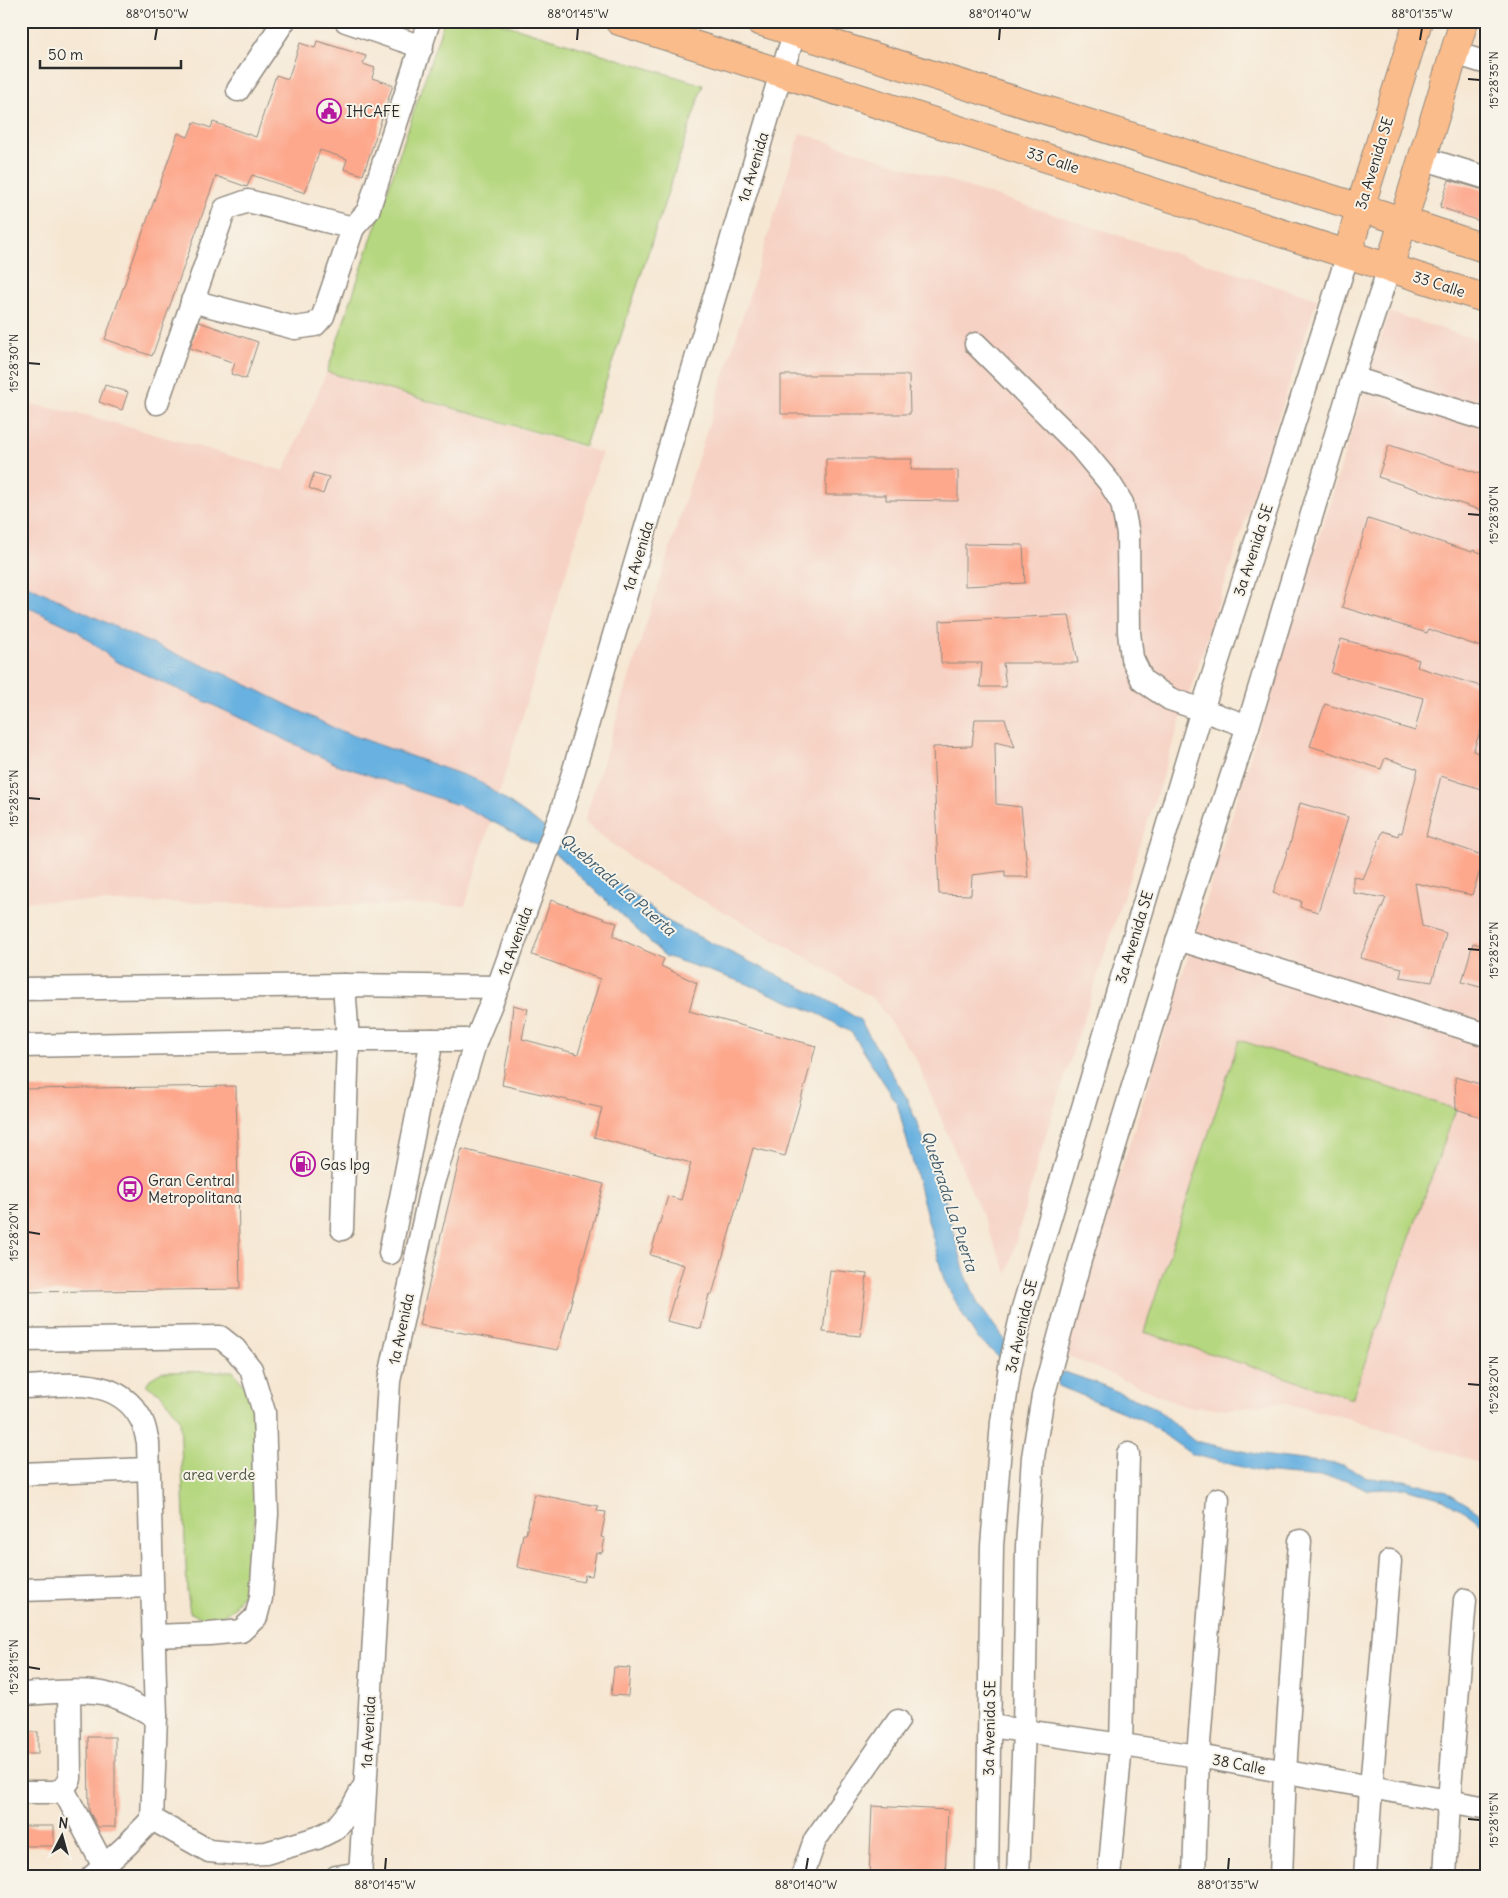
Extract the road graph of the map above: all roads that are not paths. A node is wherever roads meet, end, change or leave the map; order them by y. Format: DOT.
graph roads {
  1 [pos="284,21"];
  2 [pos="346,21"];
  3 [pos="429,21"];
  4 [pos="620,21"];
  5 [pos="759,21"];
  6 [pos="1418,21"];
  7 [pos="1464,21"];
  8 [pos="797,27"];
  9 [pos="422,47"];
  10 [pos="1454,53"];
  11 [pos="1487,63"];
  12 [pos="781,73"];
  13 [pos="238,90"];
  14 [pos="1422,158"];
  15 [pos="1487,178"];
  16 [pos="1360,208"];
  17 [pos="1403,221"];
  18 [pos="353,228"];
  19 [pos="1487,249"];
  20 [pos="1348,254"];
  21 [pos="1389,268"];
  22 [pos="1487,299"];
  23 [pos="192,301"];
  24 [pos="976,344"];
  25 [pos="1353,378"];
  26 [pos="157,402"];
  27 [pos="1487,420"];
  28 [pos="1202,710"];
  29 [pos="1248,726"];
  30 [pos="1178,939"];
  31 [pos="344,986"];
  32 [pos="498,987"];
  33 [pos="21,989"];
  34 [pos="1487,1035"];
  35 [pos="348,1040"];
  36 [pos="432,1040"];
  37 [pos="476,1040"];
  38 [pos="21,1046"];
  39 [pos="342,1229"];
  40 [pos="390,1253"];
  41 [pos="21,1340"];
  42 [pos="21,1387"];
  43 [pos="1128,1454"];
  44 [pos="148,1469"];
  45 [pos="21,1474"];
  46 [pos="1218,1500"];
  47 [pos="1300,1541"];
  48 [pos="1390,1561"];
  49 [pos="151,1586"];
  50 [pos="21,1590"];
  51 [pos="1465,1600"];
  52 [pos="153,1636"];
  53 [pos="69,1693"];
  54 [pos="21,1694"];
  55 [pos="156,1717"];
  56 [pos="898,1721"];
  57 [pos="990,1726"];
  58 [pos="1024,1731"];
  59 [pos="1121,1745"];
  60 [pos="1198,1756"];
  61 [pos="1284,1772"];
  62 [pos="365,1785"];
  63 [pos="63,1788"];
  64 [pos="1371,1788"];
  65 [pos="21,1792"];
  66 [pos="1448,1801"];
  67 [pos="1487,1808"];
  68 [pos="152,1818"];
  69 [pos="98,1871"];
  70 [pos="360,1875"];
  71 [pos="336,1877"];
  72 [pos="802,1877"];
  73 [pos="987,1877"];
  74 [pos="1018,1877"];
  75 [pos="1109,1877"];
  76 [pos="1194,1877"];
  77 [pos="1281,1877"];
  78 [pos="1366,1877"];
  79 [pos="1445,1877"];
  1 -- 13 [label="street"];
  2 -- 9 [label="street"];
  3 -- 9 [label="street"];
  4 -- 12 [label="main road, 33 Calle"];
  5 -- 8 [label="main road"];
  6 -- 16 [label="main road, 3a Avenida SE"];
  7 -- 10 [label="main road"];
  8 -- 12 [label="street, 1a Avenida"];
  8 -- 16 [label="main road"];
  9 -- 18 [label="street"];
  10 -- 11 [label="street"];
  10 -- 14 [label="main road"];
  12 -- 20 [label="main road, 33 Calle"];
  12 -- 32 [label="street, 1a Avenida"];
  14 -- 15 [label="street"];
  14 -- 17 [label="main road"];
  16 -- 17 [label="main road"];
  16 -- 20 [label="main road, 3a Avenida SE"];
  17 -- 19 [label="main road"];
  17 -- 21 [label="main road"];
  18 -- 23 [label="street"];
  18 -- 23 [label="street"];
  20 -- 21 [label="main road, 33 Calle"];
  20 -- 28 [label="street, 3a Avenida SE"];
  21 -- 22 [label="main road, 33 Calle"];
  21 -- 25 [label="street"];
  23 -- 26 [label="street"];
  24 -- 28 [label="street"];
  25 -- 27 [label="street"];
  25 -- 29 [label="street"];
  28 -- 29 [label="street"];
  28 -- 57 [label="street, 3a Avenida SE"];
  29 -- 30 [label="street"];
  30 -- 34 [label="street"];
  30 -- 58 [label="street"];
  31 -- 32 [label="street"];
  31 -- 33 [label="street"];
  31 -- 35 [label="street"];
  32 -- 37 [label="street, 1a Avenida"];
  35 -- 36 [label="street"];
  35 -- 38 [label="street"];
  35 -- 39 [label="street"];
  36 -- 37 [label="street"];
  36 -- 40 [label="street"];
  37 -- 62 [label="street, 1a Avenida"];
  41 -- 52 [label="street"];
  42 -- 44 [label="street"];
  43 -- 59 [label="street"];
  44 -- 45 [label="street"];
  44 -- 49 [label="street"];
  46 -- 60 [label="street"];
  47 -- 61 [label="street"];
  48 -- 64 [label="street"];
  49 -- 50 [label="street"];
  49 -- 52 [label="street"];
  51 -- 66 [label="street"];
  52 -- 55 [label="street"];
  53 -- 54 [label="street"];
  53 -- 55 [label="street"];
  53 -- 63 [label="street"];
  55 -- 68 [label="street"];
  56 -- 72 [label="street"];
  57 -- 58 [label="street, 38 Calle"];
  57 -- 73 [label="street, 3a Avenida SE"];
  58 -- 59 [label="street, 38 Calle"];
  58 -- 74 [label="street"];
  59 -- 60 [label="street, 38 Calle"];
  59 -- 75 [label="street"];
  60 -- 61 [label="street, 38 Calle"];
  60 -- 76 [label="street"];
  61 -- 64 [label="street, 38 Calle"];
  61 -- 77 [label="street"];
  62 -- 68 [label="street"];
  62 -- 70 [label="street, 1a Avenida"];
  63 -- 65 [label="street"];
  63 -- 69 [label="street"];
  64 -- 66 [label="street, 38 Calle"];
  64 -- 78 [label="street"];
  66 -- 67 [label="street, 38 Calle"];
  66 -- 79 [label="street"];
  68 -- 69 [label="street"];
  70 -- 71 [label="street"];
}
